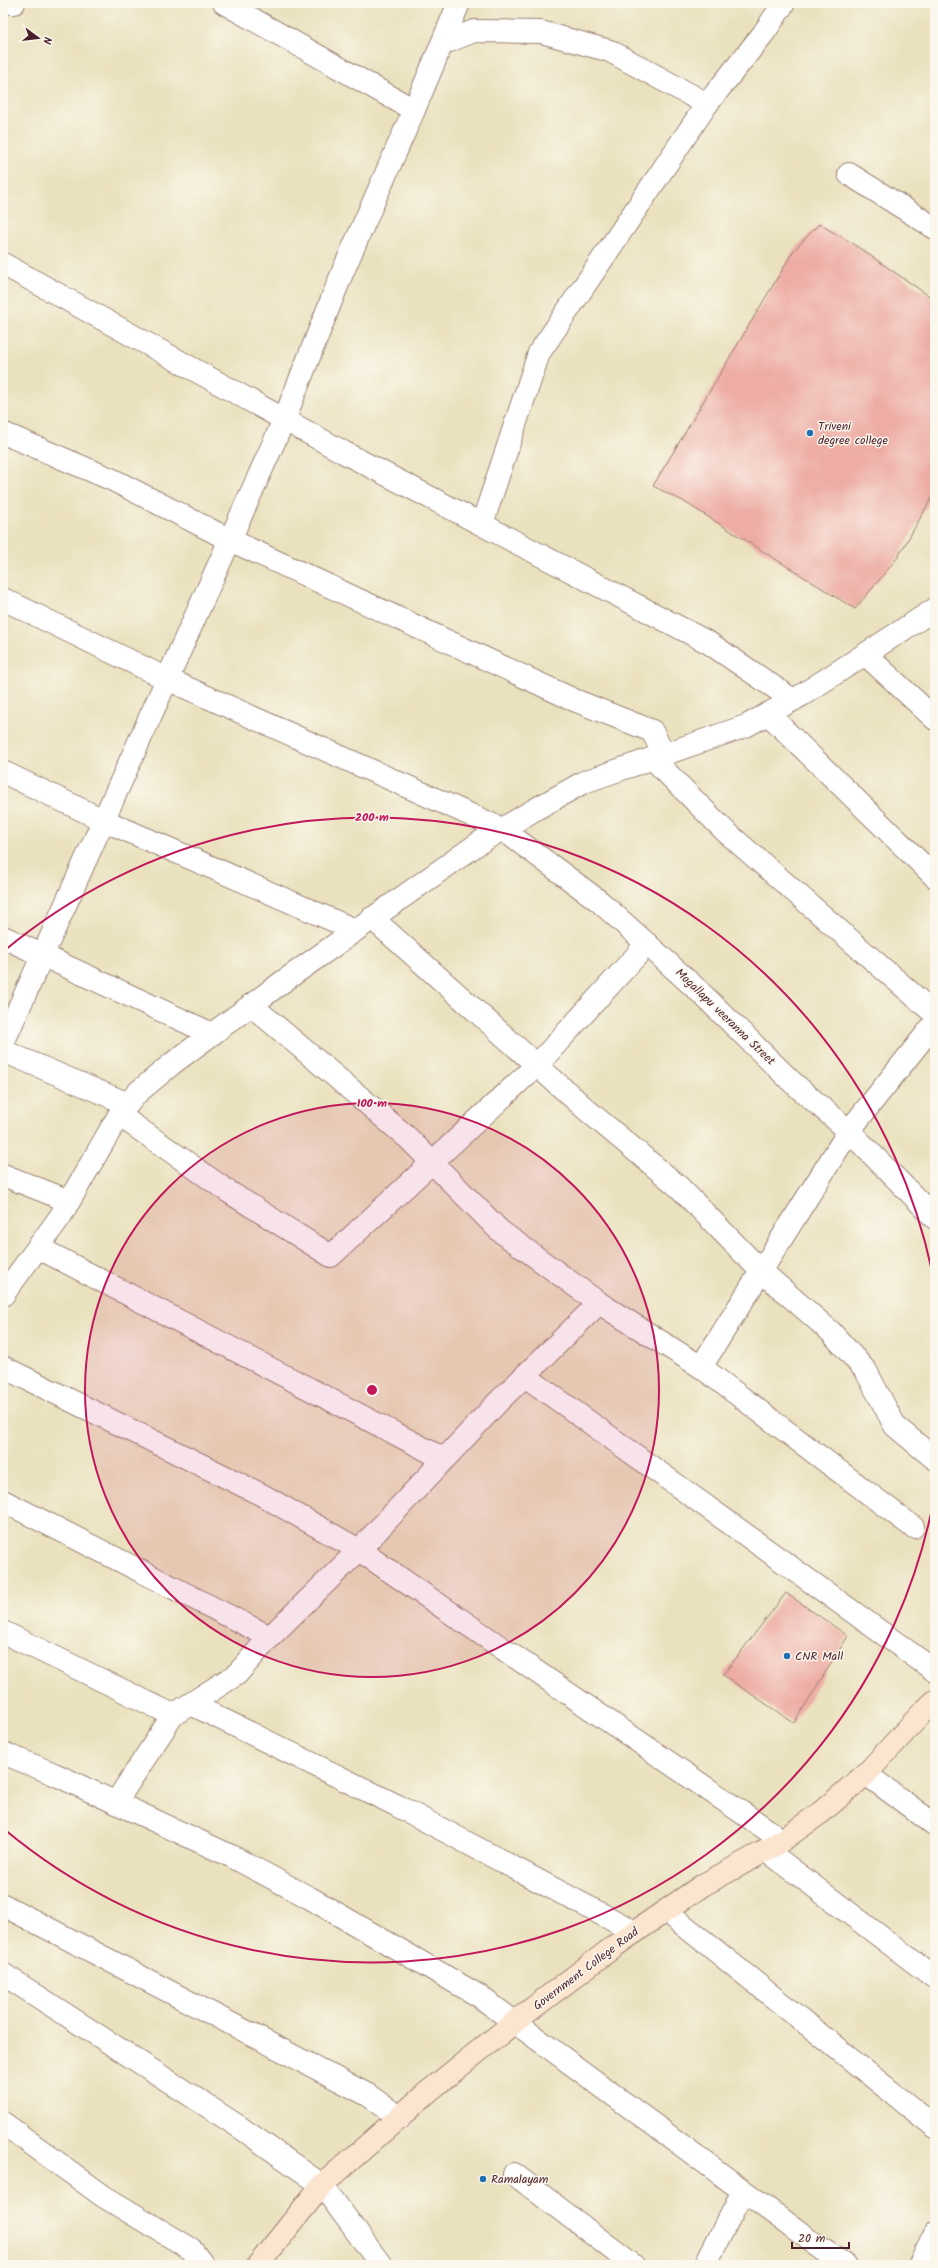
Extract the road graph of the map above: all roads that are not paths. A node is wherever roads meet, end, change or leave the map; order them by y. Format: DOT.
graph roads {
  1 [pos="11,3"];
  2 [pos="14,3"];
  3 [pos="224,3"];
  4 [pos="459,3"];
  5 [pos="784,3"];
  6 [pos="442,44"];
  7 [pos="707,104"];
  8 [pos="414,110"];
  9 [pos="849,174"];
  10 [pos="935,228"];
  11 [pos="3,264"];
  12 [pos="284,420"];
  13 [pos="3,432"];
  14 [pos="482,524"];
  15 [pos="230,540"];
  16 [pos="3,599"];
  17 [pos="935,608"];
  18 [pos="866,655"];
  19 [pos="167,679"];
  20 [pos="793,700"];
  21 [pos="768,714"];
  22 [pos="935,719"];
  23 [pos="659,757"];
  24 [pos="3,772"];
  25 [pos="104,820"];
  26 [pos="502,829"];
  27 [pos="935,877"];
  28 [pos="364,924"];
  29 [pos="3,937"];
  30 [pos="647,944"];
  31 [pos="43,956"];
  32 [pos="251,1005"];
  33 [pos="935,1014"];
  34 [pos="935,1023"];
  35 [pos="212,1034"];
  36 [pos="3,1043"];
  37 [pos="3,1050"];
  38 [pos="537,1065"];
  39 [pos="124,1110"];
  40 [pos="849,1131"];
  41 [pos="432,1162"];
  42 [pos="3,1175"];
  43 [pos="70,1201"];
  44 [pos="935,1218"];
  45 [pos="38,1248"];
  46 [pos="760,1270"];
  47 [pos="3,1295"];
  48 [pos="599,1303"];
  49 [pos="3,1367"];
  50 [pos="701,1367"];
  51 [pos="525,1376"];
  52 [pos="444,1459"];
  53 [pos="935,1459"];
  54 [pos="3,1501"];
  55 [pos="913,1527"];
  56 [pos="359,1550"];
  57 [pos="3,1632"];
  58 [pos="270,1637"];
  59 [pos="935,1671"];
  60 [pos="935,1701"];
  61 [pos="182,1709"];
  62 [pos="3,1753"];
  63 [pos="866,1774"];
  64 [pos="116,1802"];
  65 [pos="935,1825"];
  66 [pos="774,1845"];
  67 [pos="3,1905"];
  68 [pos="666,1911"];
  69 [pos="635,1932"];
  70 [pos="3,1974"];
  71 [pos="935,1978"];
  72 [pos="514,2023"];
  73 [pos="400,2118"];
  74 [pos="3,2123"];
  75 [pos="935,2127"];
  76 [pos="514,2174"];
  77 [pos="322,2185"];
  78 [pos="743,2191"];
  79 [pos="935,2233"];
  80 [pos="203,2265"];
  81 [pos="258,2265"];
  82 [pos="381,2265"];
  83 [pos="633,2265"];
  84 [pos="705,2265"];
  85 [pos="844,2265"];
  86 [pos="919,2265"];
  1 -- 2 [label="street"];
  3 -- 8 [label="street"];
  4 -- 6 [label="street"];
  5 -- 7 [label="street"];
  6 -- 7 [label="street"];
  6 -- 8 [label="street"];
  7 -- 14 [label="street"];
  8 -- 12 [label="street"];
  9 -- 10 [label="street"];
  11 -- 12 [label="street"];
  12 -- 14 [label="street"];
  12 -- 15 [label="street"];
  13 -- 15 [label="street"];
  14 -- 20 [label="street"];
  15 -- 19 [label="street"];
  15 -- 23 [label="street"];
  16 -- 19 [label="street, Mogallapu veeranna Street"];
  17 -- 18 [label="street"];
  18 -- 20 [label="street"];
  18 -- 22 [label="street"];
  19 -- 25 [label="street"];
  19 -- 26 [label="street, Mogallapu veeranna Street"];
  20 -- 21 [label="street"];
  21 -- 23 [label="street"];
  21 -- 27 [label="street"];
  23 -- 26 [label="street"];
  23 -- 33 [label="street"];
  24 -- 25 [label="street"];
  25 -- 28 [label="street"];
  25 -- 31 [label="street"];
  26 -- 28 [label="street"];
  26 -- 30 [label="street, Mogallapu veeranna Street"];
  28 -- 32 [label="street"];
  28 -- 38 [label="street"];
  29 -- 31 [label="street"];
  30 -- 38 [label="street"];
  30 -- 40 [label="street, Mogallapu veeranna Street"];
  31 -- 35 [label="street"];
  31 -- 36 [label="street"];
  32 -- 35 [label="street"];
  32 -- 41 [label="street"];
  34 -- 40 [label="street"];
  35 -- 39 [label="street"];
  37 -- 39 [label="street"];
  38 -- 41 [label="street"];
  38 -- 46 [label="street"];
  39 -- 41 [label="street"];
  39 -- 43 [label="street"];
  40 -- 44 [label="street, Mogallapu veeranna Street"];
  40 -- 46 [label="street"];
  41 -- 48 [label="street"];
  42 -- 43 [label="street"];
  43 -- 45 [label="street"];
  45 -- 47 [label="street"];
  45 -- 52 [label="street"];
  46 -- 50 [label="street"];
  46 -- 53 [label="street"];
  48 -- 50 [label="street"];
  48 -- 51 [label="street"];
  49 -- 56 [label="street"];
  50 -- 55 [label="street"];
  51 -- 52 [label="street"];
  51 -- 59 [label="street"];
  52 -- 56 [label="street"];
  54 -- 58 [label="street"];
  56 -- 58 [label="street"];
  56 -- 66 [label="street"];
  57 -- 61 [label="street"];
  58 -- 61 [label="street"];
  60 -- 63 [label="main road, Government College Road"];
  61 -- 64 [label="street"];
  61 -- 69 [label="street"];
  62 -- 64 [label="street"];
  63 -- 65 [label="street"];
  63 -- 66 [label="main road, Government College Road"];
  64 -- 72 [label="street"];
  66 -- 68 [label="main road, Government College Road"];
  66 -- 71 [label="street"];
  67 -- 73 [label="street"];
  68 -- 69 [label="main road, Government College Road"];
  68 -- 75 [label="street"];
  69 -- 72 [label="main road, Government College Road"];
  70 -- 77 [label="street"];
  72 -- 73 [label="main road, Government College Road"];
  72 -- 78 [label="street"];
  73 -- 77 [label="main road, Government College Road"];
  74 -- 80 [label="street"];
  76 -- 83 [label="street"];
  77 -- 81 [label="main road, Government College Road"];
  77 -- 82 [label="street"];
  78 -- 84 [label="street"];
  78 -- 85 [label="street"];
  79 -- 86 [label="street"];
}
